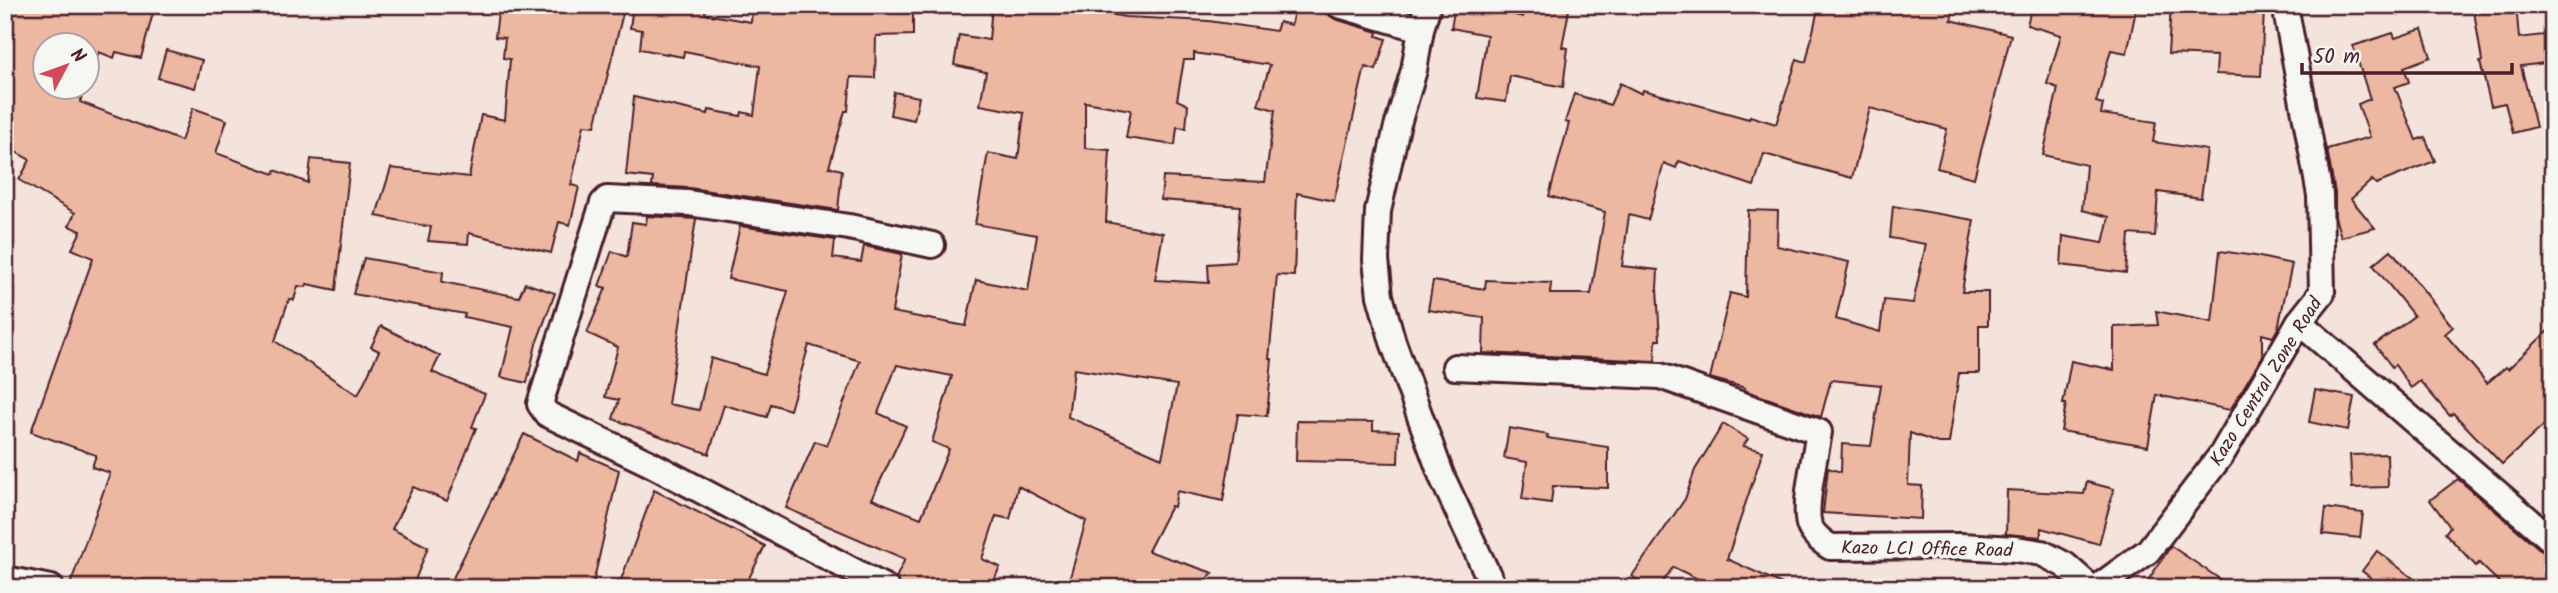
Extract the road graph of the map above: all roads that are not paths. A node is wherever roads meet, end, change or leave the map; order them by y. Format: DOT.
graph roads {
  1 [pos="1339,5"];
  2 [pos="1428,5"];
  3 [pos="2285,5"];
  4 [pos="1421,29"];
  5 [pos="932,245"];
  6 [pos="2299,322"];
  7 [pos="1455,367"];
  8 [pos="2553,541"];
  9 [pos="5,579"];
  10 [pos="51,588"];
  11 [pos="886,588"];
  12 [pos="1494,588"];
  13 [pos="2091,588"];
  14 [pos="2096,588"];
  1 -- 4 [label="street"];
  2 -- 4 [label="street"];
  3 -- 6 [label="street, Kazo Central Zone Road"];
  4 -- 12 [label="street"];
  5 -- 11 [label="street"];
  6 -- 8 [label="street"];
  6 -- 14 [label="street, Kazo Central Zone Road"];
  7 -- 13 [label="street, Kazo LC1 Office Road"];
  9 -- 10 [label="street"];
}
